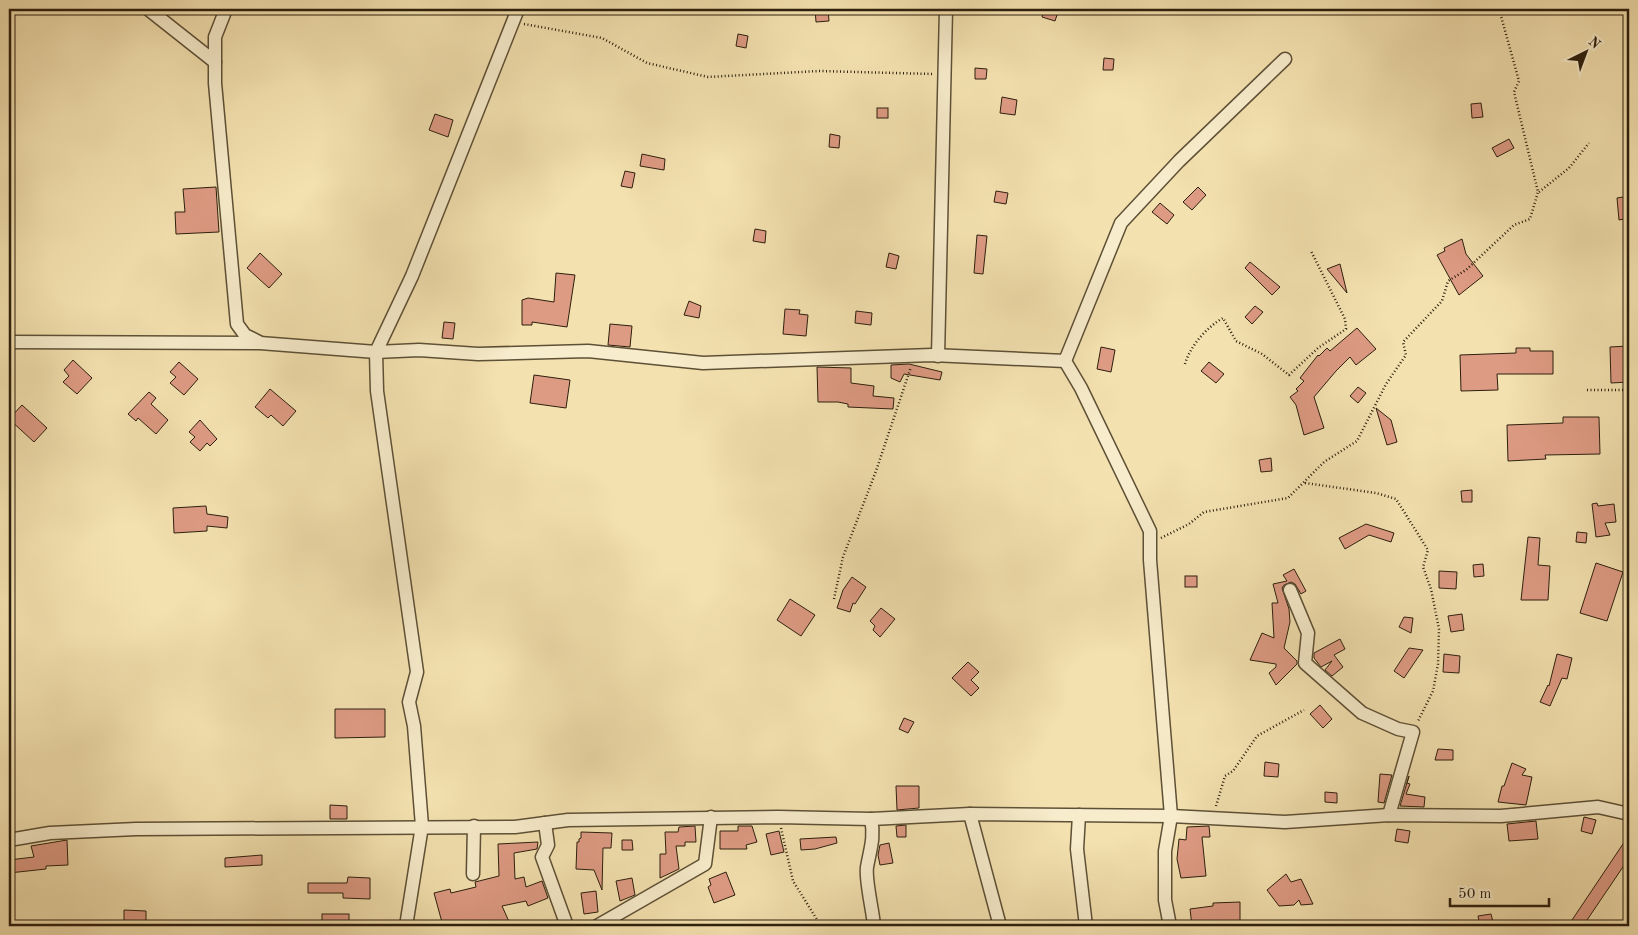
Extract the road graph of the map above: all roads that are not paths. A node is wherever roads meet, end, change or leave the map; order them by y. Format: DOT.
graph roads {
  1 [pos="148,9"];
  2 [pos="226,9"];
  3 [pos="518,9"];
  4 [pos="946,9"];
  5 [pos="1285,59"];
  6 [pos="215,62"];
  7 [pos="9,342"];
  8 [pos="260,343"];
  9 [pos="376,352"];
  10 [pos="938,356"];
  11 [pos="1065,361"];
  12 [pos="1290,590"];
  13 [pos="970,814"];
  14 [pos="1629,814"];
  15 [pos="1078,815"];
  16 [pos="1389,815"];
  17 [pos="1171,816"];
  18 [pos="710,817"];
  19 [pos="871,820"];
  20 [pos="544,823"];
  21 [pos="422,826"];
  22 [pos="474,826"];
  23 [pos="9,840"];
  24 [pos="473,874"];
  25 [pos="406,926"];
  26 [pos="567,926"];
  27 [pos="597,926"];
  28 [pos="874,926"];
  29 [pos="1000,926"];
  30 [pos="1086,926"];
  31 [pos="1170,926"];
  1 -- 6 [label="street"];
  2 -- 6 [label="street"];
  3 -- 9 [label="street"];
  4 -- 10 [label="street"];
  5 -- 11 [label="street"];
  6 -- 8 [label="street"];
  7 -- 8 [label="street"];
  8 -- 9 [label="street"];
  9 -- 10 [label="street"];
  9 -- 21 [label="street"];
  10 -- 11 [label="street"];
  11 -- 17 [label="street"];
  12 -- 16 [label="street"];
  13 -- 15 [label="street"];
  13 -- 19 [label="street"];
  13 -- 29 [label="street"];
  14 -- 16 [label="street"];
  15 -- 17 [label="street"];
  15 -- 30 [label="street"];
  16 -- 17 [label="street"];
  17 -- 31 [label="street"];
  18 -- 19 [label="street"];
  18 -- 20 [label="street"];
  18 -- 27 [label="street"];
  19 -- 28 [label="street"];
  20 -- 22 [label="street"];
  20 -- 26 [label="street"];
  21 -- 22 [label="street"];
  21 -- 23 [label="street"];
  21 -- 25 [label="street"];
  22 -- 24 [label="street"];
}
